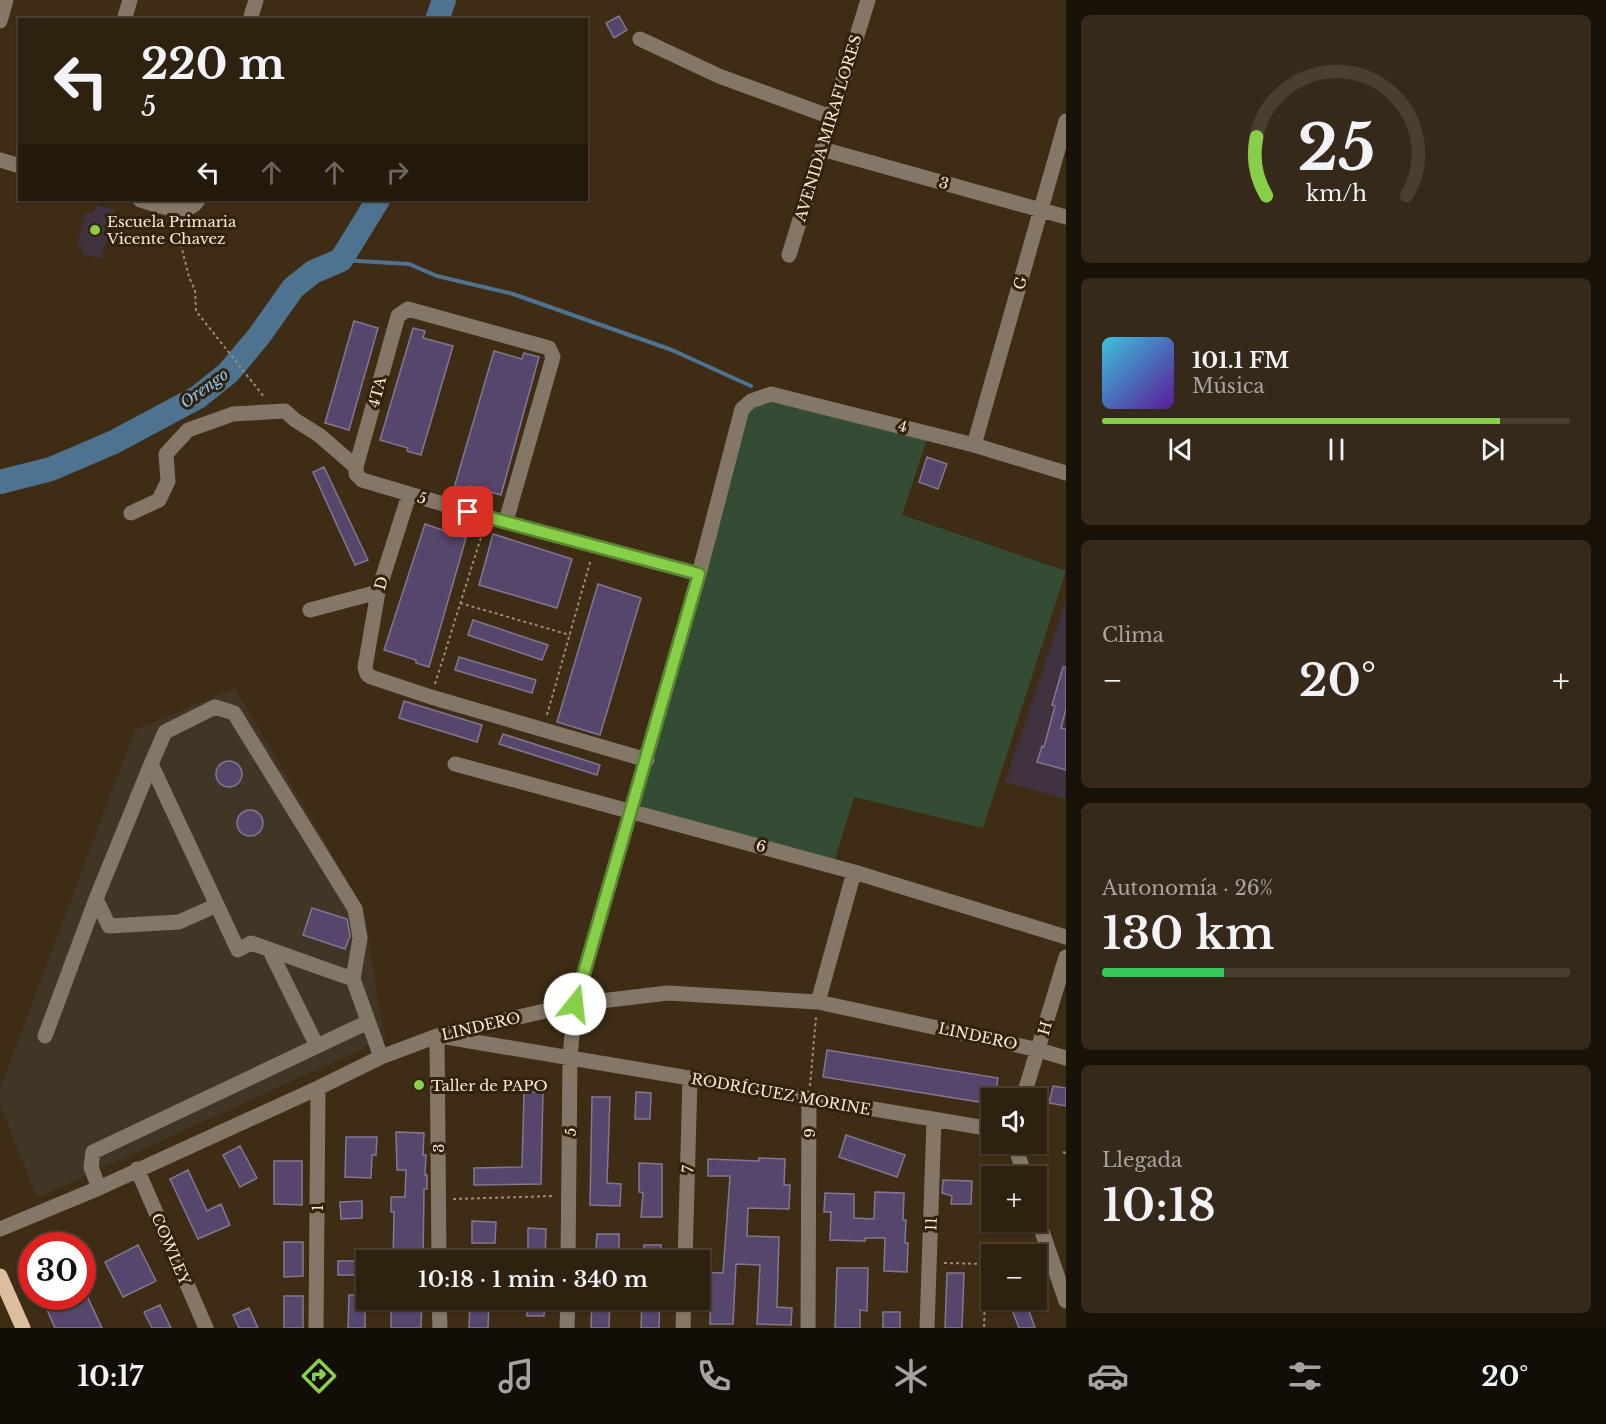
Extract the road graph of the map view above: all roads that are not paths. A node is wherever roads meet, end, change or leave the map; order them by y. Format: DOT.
graph roads {
  1 [pos="6,0"];
  2 [pos="130,0"];
  3 [pos="256,0"];
  4 [pos="868,0"];
  5 [pos="125,18"];
  6 [pos="251,18"];
  7 [pos="0,21"];
  8 [pos="640,39"];
  9 [pos="831,117"];
  10 [pos="1066,121"];
  11 [pos="822,149"];
  12 [pos="0,160"];
  13 [pos="18,165"];
  14 [pos="144,201"];
  15 [pos="197,201"];
  16 [pos="1040,210"];
  17 [pos="1066,218"];
  18 [pos="789,255"];
  19 [pos="742,409"];
  20 [pos="974,445"];
  21 [pos="356,471"];
  22 [pos="1066,473"];
  23 [pos="409,495"];
  24 [pos="131,513"];
  25 [pos="506,521"];
  26 [pos="699,574"];
  27 [pos="378,592"];
  28 [pos="310,610"];
  29 [pos="646,760"];
  30 [pos="151,764"];
  31 [pos="455,764"];
  32 [pos="632,810"];
  33 [pos="854,872"];
  34 [pos="96,899"];
  35 [pos="217,905"];
  36 [pos="1066,937"];
  37 [pos="269,949"];
  38 [pos="1066,957"];
  39 [pos="353,979"];
  40 [pos="818,1002"];
  41 [pos="575,1004"];
  42 [pos="368,1022"];
  43 [pos="45,1036"];
  44 [pos="437,1036"];
  45 [pos="316,1046"];
  46 [pos="1039,1050"];
  47 [pos="381,1057"];
  48 [pos="570,1057"];
  49 [pos="1066,1058"];
  50 [pos="690,1078"];
  51 [pos="318,1088"];
  52 [pos="1026,1088"];
  53 [pos="809,1098"];
  54 [pos="934,1120"];
  55 [pos="981,1127"];
  56 [pos="137,1170"];
  57 [pos="99,1188"];
  58 [pos="0,1229"];
  59 [pos="1042,1232"];
  60 [pos="439,1250"];
  61 [pos="568,1250"];
  62 [pos="685,1250"];
  63 [pos="0,1276"];
  64 [pos="1066,1300"];
  65 [pos="439,1310"];
  66 [pos="568,1310"];
  67 [pos="684,1310"];
  68 [pos="23,1328"];
  69 [pos="206,1328"];
  70 [pos="316,1328"];
  71 [pos="440,1328"];
  72 [pos="567,1328"];
  73 [pos="683,1328"];
  74 [pos="808,1328"];
  75 [pos="927,1328"];
  1 -- 7 [label="street"];
  2 -- 5 [label="street"];
  3 -- 6 [label="street"];
  4 -- 9 [label="street, AVENIDA MIRAFLORES"];
  8 -- 9 [label="street"];
  9 -- 11 [label="street, AVENIDA MIRAFLORES"];
  10 -- 16 [label="street, G"];
  11 -- 16 [label="street, 3"];
  11 -- 18 [label="street, AVENIDA MIRAFLORES"];
  12 -- 13 [label="street"];
  14 -- 15 [label="street"];
  16 -- 17 [label="street, 3"];
  16 -- 20 [label="street, G"];
  19 -- 20 [label="street, 4"];
  19 -- 26 [label="street, 5"];
  20 -- 22 [label="street, 4"];
  21 -- 23 [label="street, 5"];
  21 -- 24 [label="street, 5"];
  21 -- 25 [label="street, 4TA"];
  23 -- 25 [label="street, 5"];
  23 -- 27 [label="street, D"];
  25 -- 26 [label="street, 5"];
  26 -- 29 [label="street, 5"];
  27 -- 28 [label="street"];
  27 -- 29 [label="street, D"];
  29 -- 32 [label="street, 5"];
  30 -- 34 [label="street"];
  30 -- 35 [label="street"];
  30 -- 39 [label="street"];
  31 -- 32 [label="street, 6"];
  32 -- 33 [label="street, 6"];
  32 -- 41 [label="street, 5"];
  33 -- 36 [label="street, 6"];
  33 -- 40 [label="street"];
  34 -- 35 [label="street"];
  34 -- 43 [label="street"];
  35 -- 37 [label="street"];
  37 -- 39 [label="street"];
  37 -- 45 [label="street"];
  38 -- 46 [label="street, H"];
  39 -- 42 [label="street"];
  40 -- 41 [label="street, LINDERO"];
  40 -- 46 [label="street, LINDERO"];
  41 -- 44 [label="street, LINDERO"];
  41 -- 48 [label="street, 5"];
  42 -- 45 [label="street"];
  42 -- 47 [label="street"];
  44 -- 47 [label="street, LINDERO"];
  44 -- 48 [label="street, RODRÍGUEZ MORINE"];
  44 -- 60 [label="street, 3"];
  45 -- 57 [label="street"];
  46 -- 49 [label="street, LINDERO"];
  46 -- 52 [label="street, H"];
  47 -- 51 [label="street, LINDERO"];
  48 -- 50 [label="street, RODRÍGUEZ MORINE"];
  48 -- 61 [label="street, 5"];
  50 -- 53 [label="street, RODRÍGUEZ MORINE"];
  50 -- 62 [label="street, 7"];
  51 -- 56 [label="street, LINDERO"];
  51 -- 70 [label="street, 1"];
  53 -- 54 [label="street, RODRÍGUEZ MORINE"];
  53 -- 74 [label="street, 9"];
  54 -- 55 [label="street, RODRÍGUEZ MORINE"];
  54 -- 75 [label="street, 11"];
  56 -- 57 [label="street, LINDERO"];
  56 -- 69 [label="street, COWLEY"];
  57 -- 58 [label="street, LINDERO"];
  59 -- 64 [label="street"];
  63 -- 68 [label="main road"];
  65 -- 71 [label="street"];
  66 -- 72 [label="street"];
  67 -- 73 [label="street"];
}
